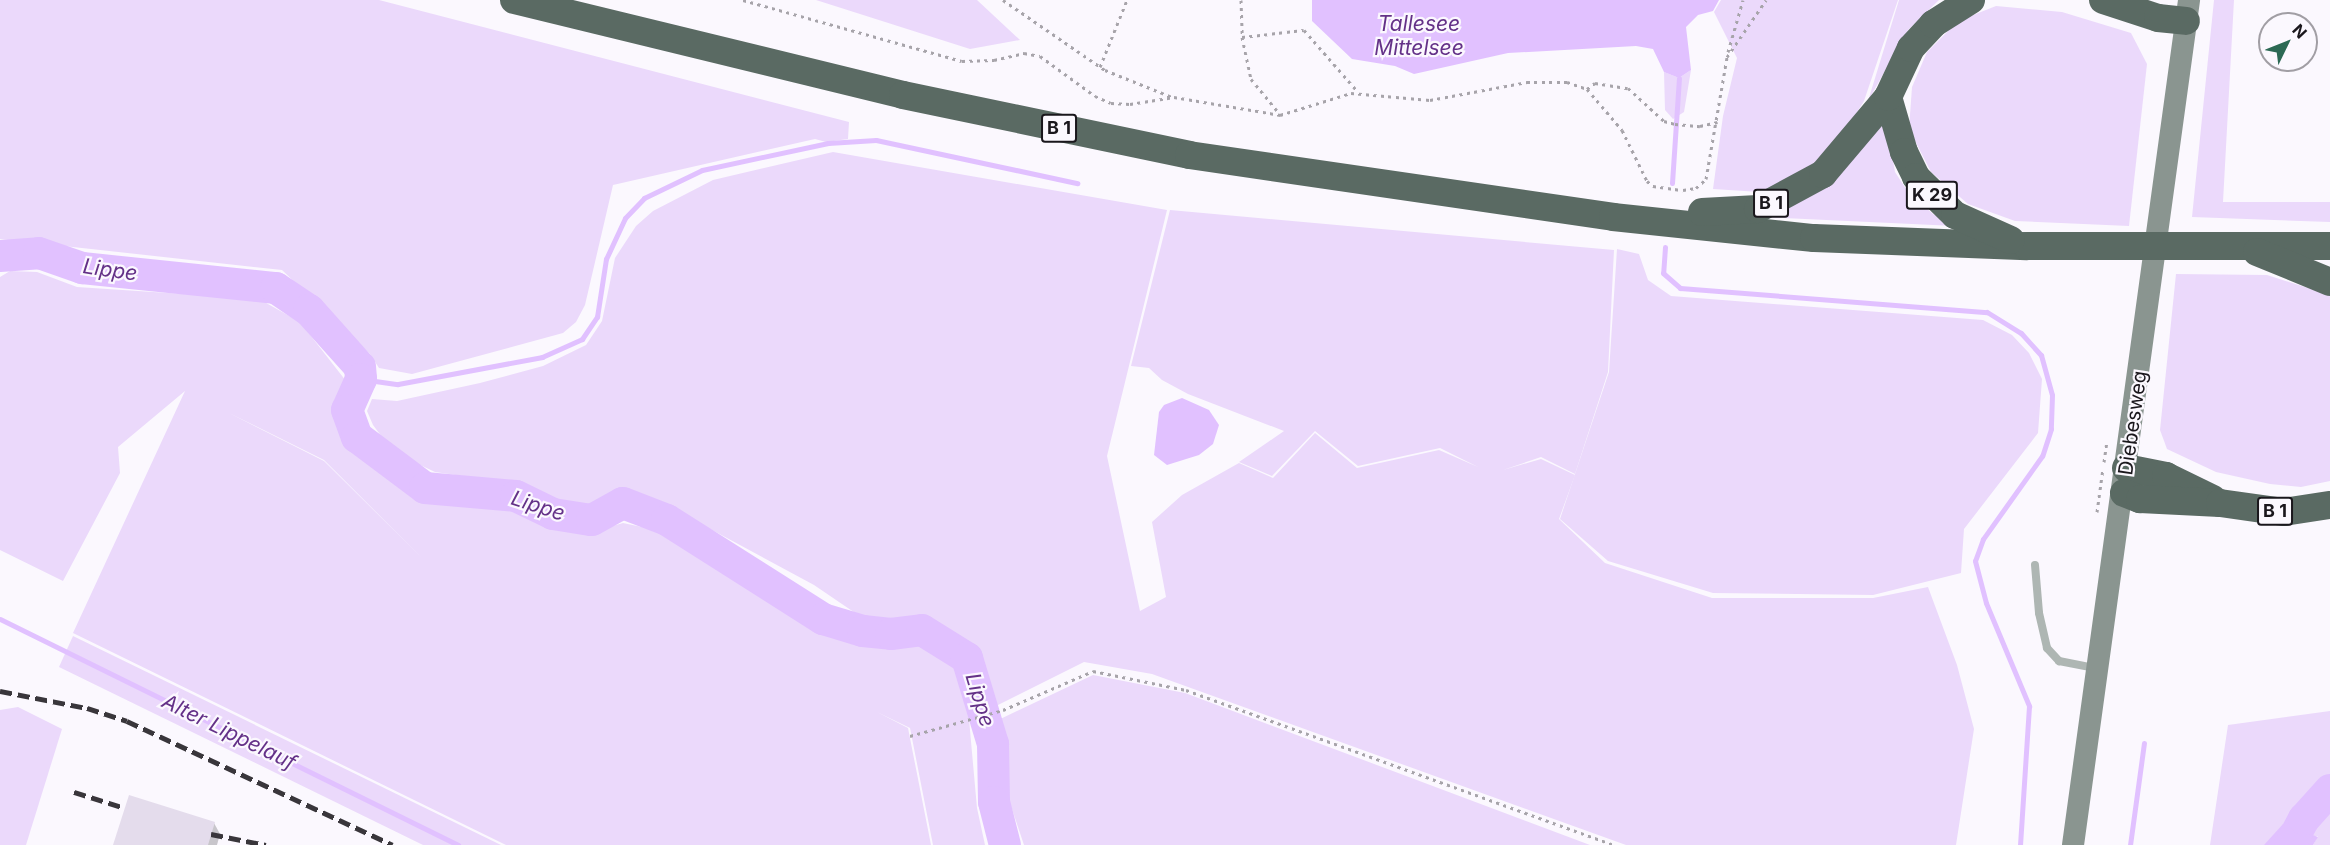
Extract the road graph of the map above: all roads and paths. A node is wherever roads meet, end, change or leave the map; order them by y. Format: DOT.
graph roads {
  1 [pos="514,0"];
  2 [pos="743,0"];
  3 [pos="1003,0"];
  4 [pos="1127,0"];
  5 [pos="1241,0"];
  6 [pos="1743,0"];
  7 [pos="1766,0"];
  8 [pos="1971,0"];
  9 [pos="2103,0"];
  10 [pos="2188,7"];
  11 [pos="1242,37"];
  12 [pos="1727,57"];
  13 [pos="1100,67"];
  14 [pos="1587,89"];
  15 [pos="1359,93"];
  16 [pos="1173,97"];
  17 [pos="1888,97"];
  18 [pos="1280,115"];
  19 [pos="1718,122"];
  20 [pos="1613,217"];
  21 [pos="2027,246"];
  22 [pos="2244,246"];
  23 [pos="2330,246"];
  24 [pos="2330,282"];
  25 [pos="2125,480"];
  26 [pos="2330,505"];
  27 [pos="2035,565"];
  28 [pos="2099,668"];
  29 [pos="910,736"];
  30 [pos="1614,845"];
  31 [pos="2073,845"];
  1 -- 20 [label="highway, B 1"];
  2 -- 16 [label="path"];
  3 -- 13 [label="path"];
  4 -- 13 [label="path"];
  5 -- 11 [label="path"];
  6 -- 12 [label="path"];
  7 -- 12 [label="path"];
  8 -- 17 [label="highway, B 1"];
  9 -- 10 [label="highway"];
  10 -- 25 [label="main road, Diebesweg"];
  11 -- 15 [label="path"];
  11 -- 18 [label="path"];
  12 -- 19 [label="path"];
  13 -- 16 [label="path"];
  14 -- 15 [label="path"];
  14 -- 19 [label="path"];
  14 -- 19 [label="path"];
  15 -- 18 [label="path"];
  16 -- 18 [label="path"];
  17 -- 20 [label="highway, B 1"];
  17 -- 21 [label="highway, K 29"];
  20 -- 21 [label="highway, B 1"];
  21 -- 22 [label="highway, B 1"];
  22 -- 23 [label="highway, B 1"];
  22 -- 24 [label="highway"];
  25 -- 26 [label="highway, B 1"];
  25 -- 28 [label="main road, Diebesweg"];
  27 -- 28 [label="lane"];
  28 -- 31 [label="main road, Diebesweg"];
  29 -- 30 [label="path"];
}
